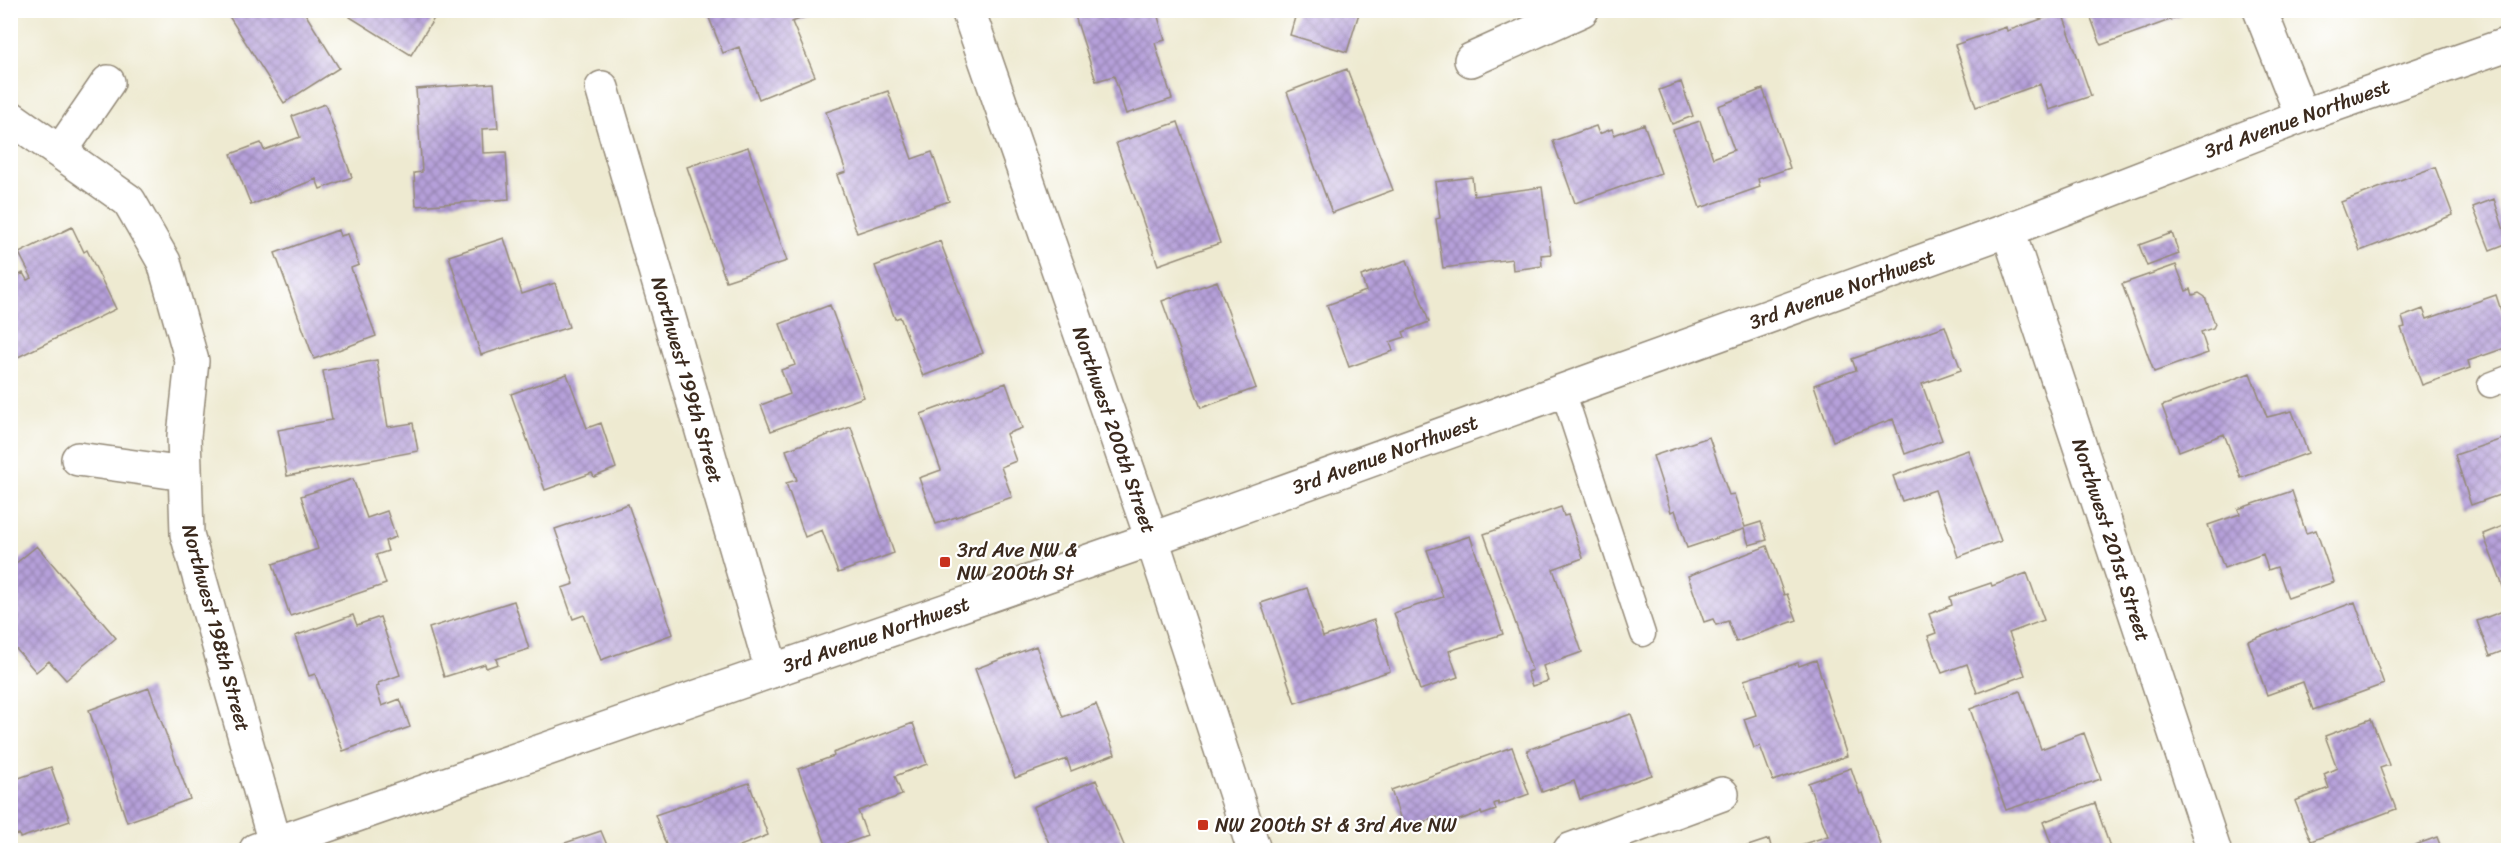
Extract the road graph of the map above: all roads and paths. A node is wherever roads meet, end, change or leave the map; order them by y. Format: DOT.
graph roads {
  1 [pos="968,10"];
  2 [pos="1582,10"];
  3 [pos="2260,10"];
  4 [pos="2508,44"];
  5 [pos="1471,60"];
  6 [pos="108,82"];
  7 [pos="602,88"];
  8 [pos="2302,116"];
  9 [pos="10,117"];
  10 [pos="60,152"];
  11 [pos="2008,230"];
  12 [pos="1563,391"];
  13 [pos="78,459"];
  14 [pos="185,474"];
  15 [pos="1152,539"];
  16 [pos="1643,634"];
  17 [pos="772,671"];
  18 [pos="1722,794"];
  19 [pos="270,848"];
  20 [pos="1254,850"];
  21 [pos="1570,850"];
  22 [pos="2214,850"];
  1 -- 15 [label="street, Northwest 200th Street"];
  2 -- 5 [label="street"];
  3 -- 8 [label="street"];
  4 -- 8 [label="street, 3rd Avenue Northwest"];
  6 -- 10 [label="street"];
  7 -- 17 [label="street, Northwest 199th Street"];
  8 -- 11 [label="street, 3rd Avenue Northwest"];
  9 -- 10 [label="street, Northwest 198th Street"];
  10 -- 14 [label="street, Northwest 198th Street"];
  11 -- 12 [label="street, 3rd Avenue Northwest"];
  11 -- 22 [label="street, Northwest 201st Street"];
  12 -- 15 [label="street, 3rd Avenue Northwest"];
  12 -- 16 [label="lane"];
  13 -- 14 [label="street"];
  14 -- 19 [label="street, Northwest 198th Street"];
  15 -- 17 [label="street, 3rd Avenue Northwest"];
  15 -- 20 [label="street, Northwest 200th Street"];
  17 -- 19 [label="street, 3rd Avenue Northwest"];
  18 -- 21 [label="street"];
}
